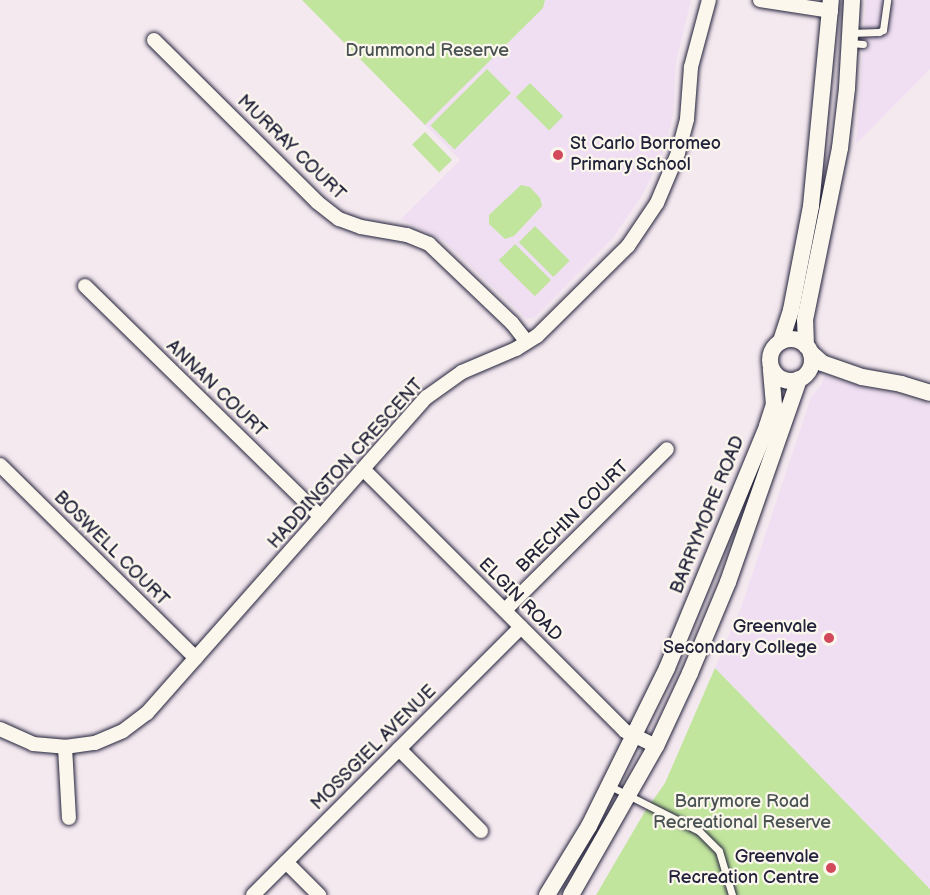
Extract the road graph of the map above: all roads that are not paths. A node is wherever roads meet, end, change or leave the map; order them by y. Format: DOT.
graph roads {
  1 [pos="709,0"];
  2 [pos="760,0"];
  3 [pos="887,0"];
  4 [pos="831,6"];
  5 [pos="852,6"];
  6 [pos="154,40"];
  7 [pos="854,40"];
  8 [pos="85,286"];
  9 [pos="781,341"];
  10 [pos="527,342"];
  11 [pos="808,349"];
  12 [pos="771,369"];
  13 [pos="845,371"];
  14 [pos="803,377"];
  15 [pos="930,393"];
  16 [pos="667,448"];
  17 [pos="0,465"];
  18 [pos="364,470"];
  19 [pos="321,517"];
  20 [pos="505,610"];
  21 [pos="521,627"];
  22 [pos="196,658"];
  23 [pos="0,729"];
  24 [pos="634,737"];
  25 [pos="656,746"];
  26 [pos="65,747"];
  27 [pos="399,749"];
  28 [pos="609,786"];
  29 [pos="629,795"];
  30 [pos="69,818"];
  31 [pos="481,831"];
  32 [pos="286,862"];
  33 [pos="253,895"];
  34 [pos="319,895"];
  35 [pos="547,895"];
  36 [pos="571,895"];
  37 [pos="732,895"];
  1 -- 10 [label="street, HADDINGTON CRESCENT"];
  2 -- 4 [label="street"];
  3 -- 7 [label="lane"];
  4 -- 5 [label="street"];
  4 -- 9 [label="street"];
  5 -- 7 [label="street"];
  6 -- 10 [label="street, MURRAY COURT"];
  7 -- 11 [label="street"];
  8 -- 19 [label="street, ANNAN COURT"];
  9 -- 11 [label="street"];
  9 -- 12 [label="street"];
  10 -- 18 [label="street, HADDINGTON CRESCENT"];
  11 -- 13 [label="street"];
  11 -- 14 [label="street"];
  12 -- 14 [label="street"];
  12 -- 24 [label="street, BARRYMORE ROAD"];
  13 -- 14 [label="street"];
  13 -- 15 [label="street"];
  14 -- 25 [label="street, BARRYMORE ROAD"];
  16 -- 20 [label="street, BRECHIN COURT"];
  17 -- 22 [label="street, BOSWELL COURT"];
  18 -- 19 [label="street, HADDINGTON CRESCENT"];
  18 -- 20 [label="street, ELGIN ROAD"];
  19 -- 22 [label="street, HADDINGTON CRESCENT"];
  20 -- 21 [label="street, ELGIN ROAD"];
  21 -- 24 [label="street, ELGIN ROAD"];
  21 -- 27 [label="street, MOSSGIEL AVENUE"];
  22 -- 26 [label="street, HADDINGTON CRESCENT"];
  23 -- 26 [label="street, HADDINGTON CRESCENT"];
  24 -- 25 [label="street, ELGIN ROAD"];
  24 -- 28 [label="street, BARRYMORE ROAD"];
  25 -- 29 [label="street, BARRYMORE ROAD"];
  26 -- 30 [label="street"];
  27 -- 31 [label="street"];
  27 -- 32 [label="street, MOSSGIEL AVENUE"];
  28 -- 29 [label="lane"];
  28 -- 35 [label="street, BARRYMORE ROAD"];
  29 -- 36 [label="street, BARRYMORE ROAD"];
  29 -- 37 [label="lane"];
  32 -- 33 [label="street, MOSSGIEL AVENUE"];
  32 -- 34 [label="street"];
}
